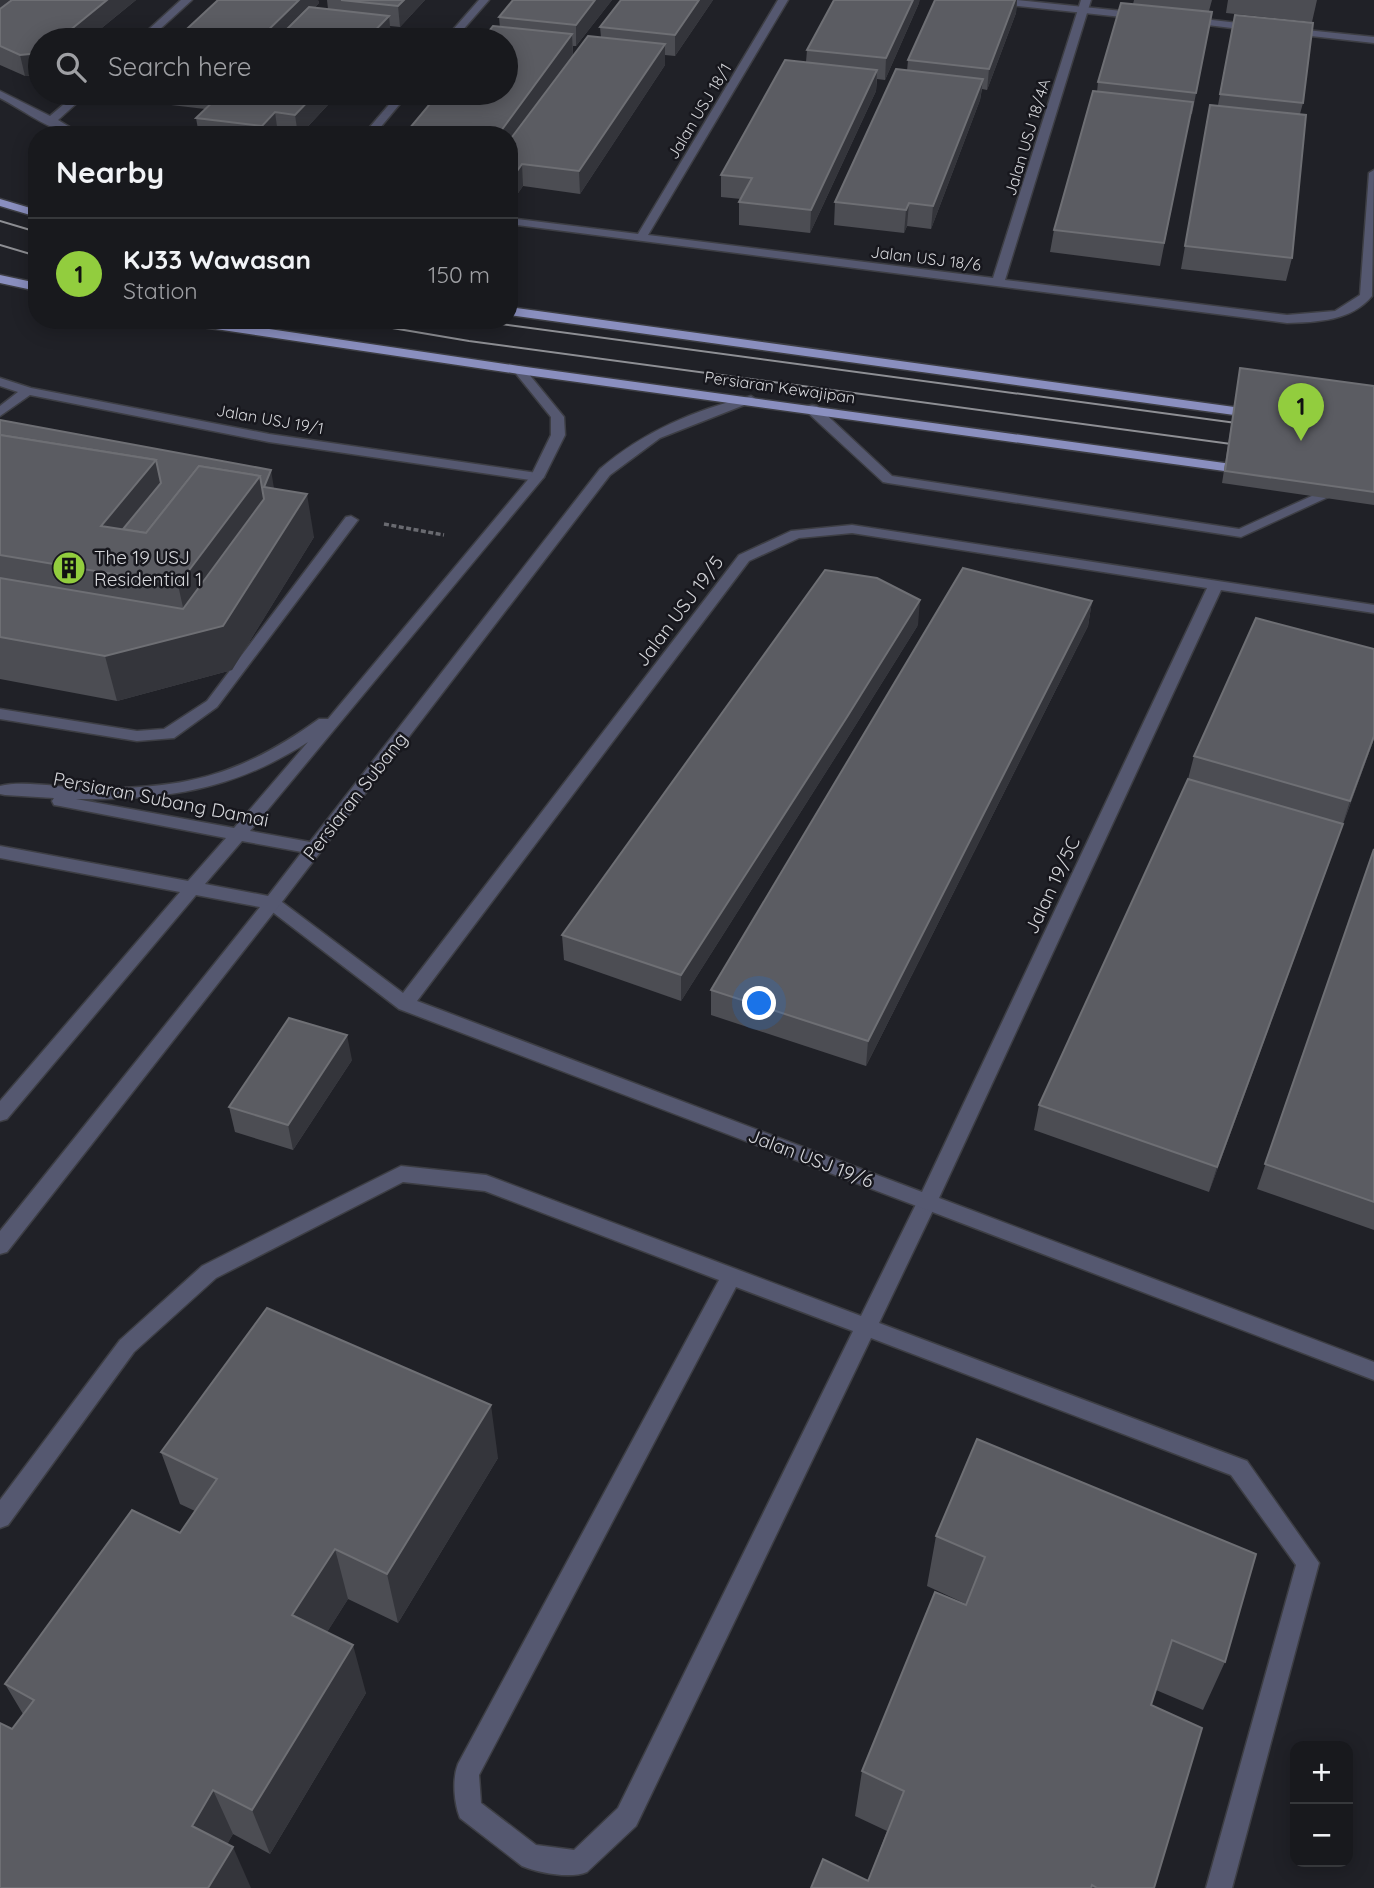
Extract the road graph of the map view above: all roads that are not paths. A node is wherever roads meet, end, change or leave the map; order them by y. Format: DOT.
graph roads {
  1 [pos="187,0"];
  2 [pos="484,0"];
  3 [pos="783,0"];
  4 [pos="990,0"];
  5 [pos="1085,5"];
  6 [pos="1152,17"];
  7 [pos="1180,20"];
  8 [pos="156,28"];
  9 [pos="460,28"];
  10 [pos="1263,29"];
  11 [pos="1277,30"];
  12 [pos="1374,40"];
  13 [pos="0,94"];
  14 [pos="69,105"];
  15 [pos="394,105"];
  16 [pos="51,121"];
  17 [pos="61,126"];
  18 [pos="376,126"];
  19 [pos="1374,173"];
  20 [pos="0,202"];
  21 [pos="28,211"];
  22 [pos="518,222"];
  23 [pos="641,238"];
  24 [pos="0,279"];
  25 [pos="998,284"];
  26 [pos="28,285"];
  27 [pos="518,312"];
  28 [pos="243,329"];
  29 [pos="519,370"];
  30 [pos="0,382"];
  31 [pos="28,391"];
  32 [pos="751,400"];
  33 [pos="811,409"];
  34 [pos="0,412"];
  35 [pos="1264,415"];
  36 [pos="1254,471"];
  37 [pos="537,477"];
  38 [pos="1323,480"];
  39 [pos="1350,484"];
  40 [pos="351,520"];
  41 [pos="1216,585"];
  42 [pos="1374,609"];
  43 [pos="348,705"];
  44 [pos="0,714"];
  45 [pos="3,790"];
  46 [pos="238,835"];
  47 [pos="314,849"];
  48 [pos="0,852"];
  49 [pos="192,888"];
  50 [pos="272,904"];
  51 [pos="405,1004"];
  52 [pos="0,1114"];
  53 [pos="927,1202"];
  54 [pos="0,1246"];
  55 [pos="732,1275"];
  56 [pos="867,1326"];
  57 [pos="1374,1371"];
  58 [pos="0,1518"];
  59 [pos="1219,1888"];
  1 -- 8 [label="street"];
  2 -- 9 [label="street"];
  3 -- 23 [label="street, Jalan USJ 18/1"];
  4 -- 5 [label="street"];
  5 -- 6 [label="street"];
  5 -- 25 [label="street, Jalan USJ 18/4A"];
  7 -- 10 [label="street"];
  11 -- 12 [label="street"];
  13 -- 16 [label="street"];
  14 -- 16 [label="street"];
  15 -- 18 [label="street"];
  16 -- 17 [label="street"];
  19 -- 25 [label="street, Jalan USJ 18/6"];
  20 -- 21 [label="main road"];
  22 -- 23 [label="street, Jalan USJ 18/6"];
  23 -- 25 [label="street, Jalan USJ 18/6"];
  24 -- 26 [label="main road"];
  27 -- 35 [label="main road"];
  28 -- 29 [label="main road, Persiaran Kewajipan"];
  29 -- 32 [label="main road, Persiaran Kewajipan"];
  29 -- 37 [label="street"];
  30 -- 31 [label="street, Jalan USJ 19/1"];
  31 -- 34 [label="street"];
  31 -- 37 [label="street, Jalan USJ 19/1"];
  32 -- 33 [label="main road, Persiaran Kewajipan"];
  32 -- 47 [label="street, Persiaran Subang"];
  33 -- 36 [label="main road, Persiaran Kewajipan"];
  33 -- 39 [label="street"];
  37 -- 43 [label="street"];
  38 -- 39 [label="main road"];
  40 -- 44 [label="street"];
  41 -- 42 [label="street, Jalan USJ 19/5"];
  41 -- 51 [label="street, Jalan USJ 19/5"];
  41 -- 53 [label="street, Jalan 19/5C"];
  43 -- 45 [label="street"];
  43 -- 46 [label="street"];
  45 -- 46 [label="street, Persiaran Subang Damai"];
  46 -- 47 [label="street, Persiaran Subang Damai"];
  46 -- 49 [label="street"];
  47 -- 50 [label="street, Persiaran Subang"];
  48 -- 49 [label="street"];
  49 -- 50 [label="street"];
  49 -- 52 [label="street"];
  50 -- 51 [label="street, Jalan USJ 19/6"];
  50 -- 54 [label="street, Persiaran Subang"];
  51 -- 53 [label="street, Jalan USJ 19/6"];
  53 -- 56 [label="street, Jalan 19/5C"];
  53 -- 57 [label="street, Jalan USJ 19/6"];
  55 -- 56 [label="street"];
  55 -- 56 [label="street, Jalan 19/5C"];
  55 -- 58 [label="street"];
  56 -- 59 [label="street"];
}
